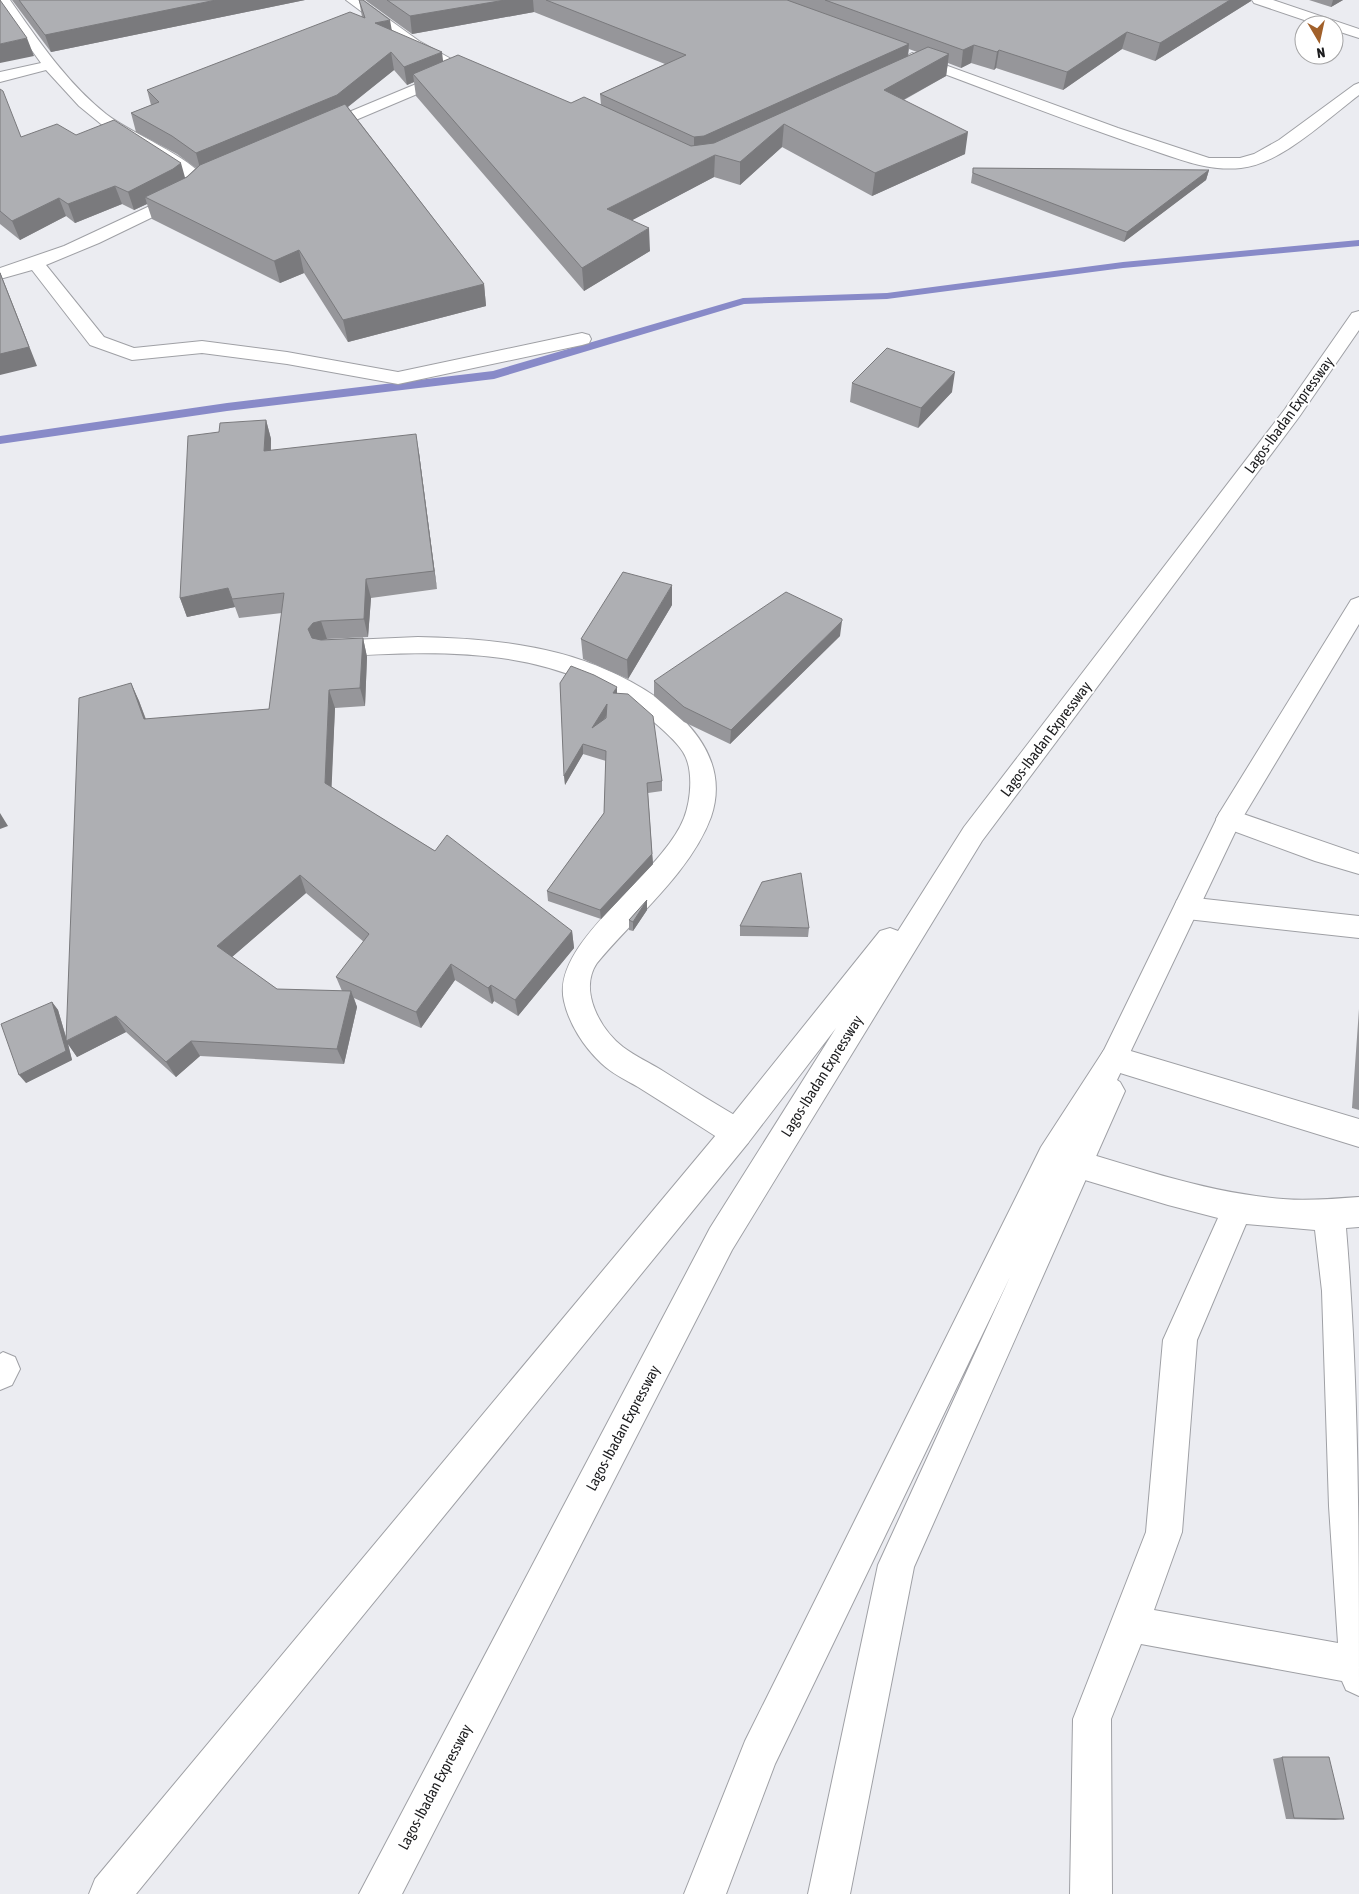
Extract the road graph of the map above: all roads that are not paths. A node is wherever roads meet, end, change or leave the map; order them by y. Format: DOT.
graph roads {
  1 [pos="3,0"];
  2 [pos="353,0"];
  3 [pos="1259,0"];
  4 [pos="1303,15"];
  5 [pos="1344,29"];
  6 [pos="1359,34"];
  7 [pos="896,52"];
  8 [pos="924,62"];
  9 [pos="49,65"];
  10 [pos="461,70"];
  11 [pos="907,70"];
  12 [pos="0,77"];
  13 [pos="496,83"];
  14 [pos="1359,88"];
  15 [pos="307,135"];
  16 [pos="217,173"];
  17 [pos="199,181"];
  18 [pos="36,264"];
  19 [pos="0,274"];
  20 [pos="1359,317"];
  21 [pos="582,339"];
  22 [pos="1359,605"];
  23 [pos="327,649"];
  24 [pos="1229,819"];
  25 [pos="974,834"];
  26 [pos="1359,864"];
  27 [pos="1187,908"];
  28 [pos="1359,928"];
  29 [pos="1114,1059"];
  30 [pos="1359,1132"];
  31 [pos="737,1133"];
  32 [pos="1064,1160"];
  33 [pos="1237,1209"];
  34 [pos="1344,1215"];
  35 [pos="1130,1624"];
  36 [pos="1358,1671"];
  37 [pos="110,1894"];
  38 [pos="380,1894"];
  39 [pos="705,1894"];
  40 [pos="829,1894"];
  41 [pos="1091,1894"];
  1 -- 9 [label="main road"];
  2 -- 10 [label="main road"];
  3 -- 4 [label="main road"];
  5 -- 6 [label="main road"];
  7 -- 8 [label="main road"];
  8 -- 11 [label="main road"];
  8 -- 14 [label="main road"];
  9 -- 12 [label="main road"];
  9 -- 17 [label="main road"];
  10 -- 13 [label="main road"];
  10 -- 15 [label="main road"];
  16 -- 17 [label="main road"];
  17 -- 18 [label="main road"];
  18 -- 19 [label="main road"];
  18 -- 21 [label="main road"];
  20 -- 25 [label="main road, Lagos-Ibadan Expressway"];
  22 -- 24 [label="main road"];
  23 -- 31 [label="main road"];
  24 -- 26 [label="main road"];
  24 -- 27 [label="main road"];
  25 -- 31 [label="main road"];
  25 -- 38 [label="main road, Lagos-Ibadan Expressway"];
  27 -- 28 [label="main road"];
  27 -- 29 [label="main road"];
  29 -- 30 [label="main road"];
  29 -- 32 [label="main road"];
  31 -- 37 [label="main road"];
  32 -- 33 [label="main road"];
  32 -- 39 [label="main road"];
  32 -- 40 [label="main road"];
  33 -- 34 [label="main road"];
  33 -- 35 [label="main road"];
  34 -- 36 [label="main road"];
  35 -- 36 [label="main road"];
  35 -- 41 [label="main road"];
}
